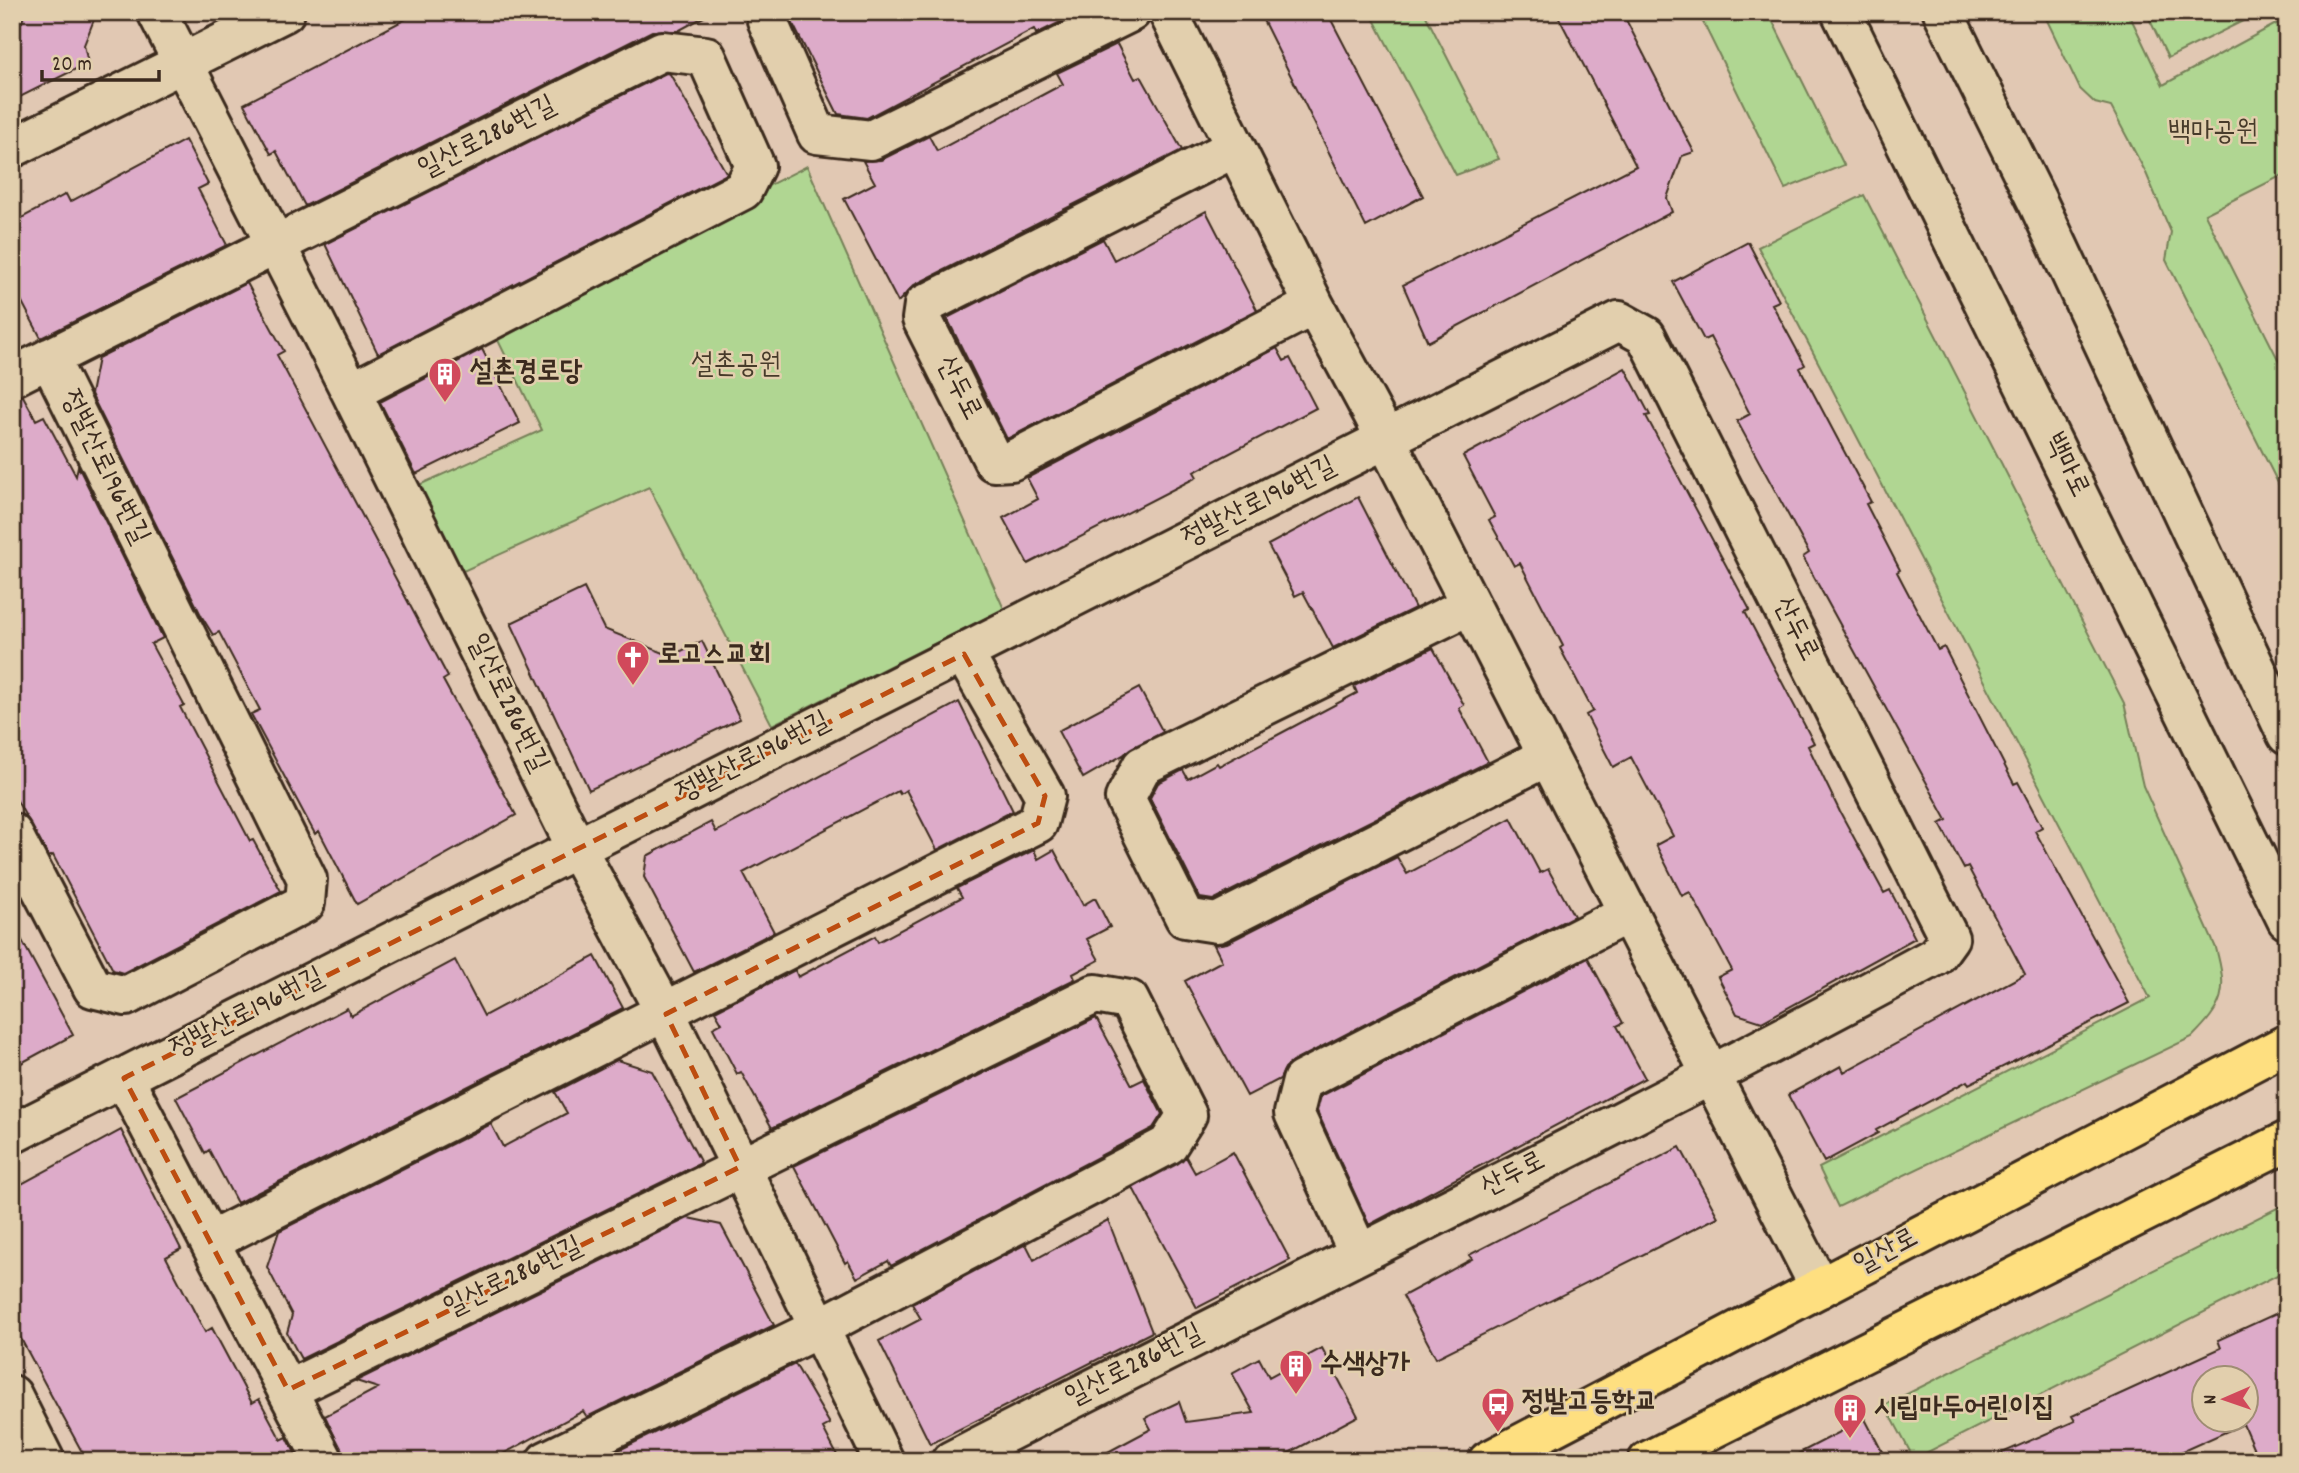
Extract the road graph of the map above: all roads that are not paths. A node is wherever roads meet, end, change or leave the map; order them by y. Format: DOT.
graph roads {
  1 [pos="158,12"];
  2 [pos="285,12"];
  3 [pos="773,12"];
  4 [pos="1131,12"];
  5 [pos="1168,12"];
  6 [pos="1841,12"];
  7 [pos="1943,12"];
  8 [pos="183,64"];
  9 [pos="12,148"];
  10 [pos="1234,148"];
  11 [pos="277,246"];
  12 [pos="1314,305"];
  13 [pos="48,358"];
  14 [pos="12,377"];
  15 [pos="351,392"];
  16 [pos="1385,441"];
  17 [pos="1470,605"];
  18 [pos="964,654"];
  19 [pos="2287,735"];
  20 [pos="1548,757"];
  21 [pos="12,833"];
  22 [pos="577,849"];
  23 [pos="1628,913"];
  24 [pos="2287,920"];
  25 [pos="666,1014"];
  26 [pos="2287,1044"];
  27 [pos="124,1078"];
  28 [pos="1710,1078"];
  29 [pos="12,1135"];
  30 [pos="2287,1141"];
  31 [pos="740,1167"];
  32 [pos="211,1241"];
  33 [pos="1359,1254"];
  34 [pos="1318,1273"];
  35 [pos="1820,1288"];
  36 [pos="821,1327"];
  37 [pos="288,1390"];
  38 [pos="12,1395"];
  39 [pos="1651,1460"];
  40 [pos="45,1461"];
  41 [pos="324,1461"];
  42 [pos="546,1461"];
  43 [pos="884,1461"];
  44 [pos="951,1461"];
  45 [pos="1488,1461"];
  1 -- 8 [label="street, 일산로286번길"];
  2 -- 8 [label="street"];
  3 -- 4 [label="street"];
  5 -- 10 [label="street"];
  6 -- 24 [label="street, 백마로"];
  7 -- 19 [label="street"];
  8 -- 9 [label="street"];
  8 -- 11 [label="street, 일산로286번길"];
  10 -- 12 [label="street"];
  10 -- 12 [label="street, 산두로"];
  11 -- 13 [label="street, 일산로286번길"];
  11 -- 15 [label="street, 일산로286번길"];
  11 -- 15 [label="street, 일산로286번길"];
  12 -- 16 [label="street"];
  13 -- 14 [label="street, 일산로286번길"];
  13 -- 21 [label="street, 정발산로196번길"];
  15 -- 22 [label="street, 일산로286번길"];
  16 -- 17 [label="street"];
  16 -- 18 [label="street, 정발산로196번길"];
  16 -- 28 [label="street, 산두로"];
  17 -- 20 [label="street"];
  17 -- 20 [label="street"];
  18 -- 22 [label="street, 정발산로196번길"];
  18 -- 25 [label="street"];
  20 -- 23 [label="street"];
  22 -- 25 [label="street, 일산로286번길"];
  22 -- 27 [label="street, 정발산로196번길"];
  23 -- 28 [label="street"];
  23 -- 33 [label="street"];
  25 -- 31 [label="street, 일산로286번길"];
  25 -- 32 [label="street"];
  26 -- 35 [label="main road, 일산로"];
  27 -- 29 [label="street, 정발산로196번길"];
  27 -- 32 [label="street"];
  28 -- 33 [label="street, 산두로"];
  28 -- 35 [label="street"];
  30 -- 39 [label="main road"];
  31 -- 36 [label="street, 일산로286번길"];
  31 -- 36 [label="street, 일산로286번길"];
  31 -- 37 [label="street, 일산로286번길"];
  32 -- 37 [label="street"];
  33 -- 34 [label="street, 산두로"];
  34 -- 44 [label="street, 일산로286번길"];
  35 -- 45 [label="main road, 일산로"];
  36 -- 42 [label="street"];
  36 -- 43 [label="street, 일산로286번길"];
  37 -- 41 [label="street"];
  38 -- 40 [label="street"];
}
